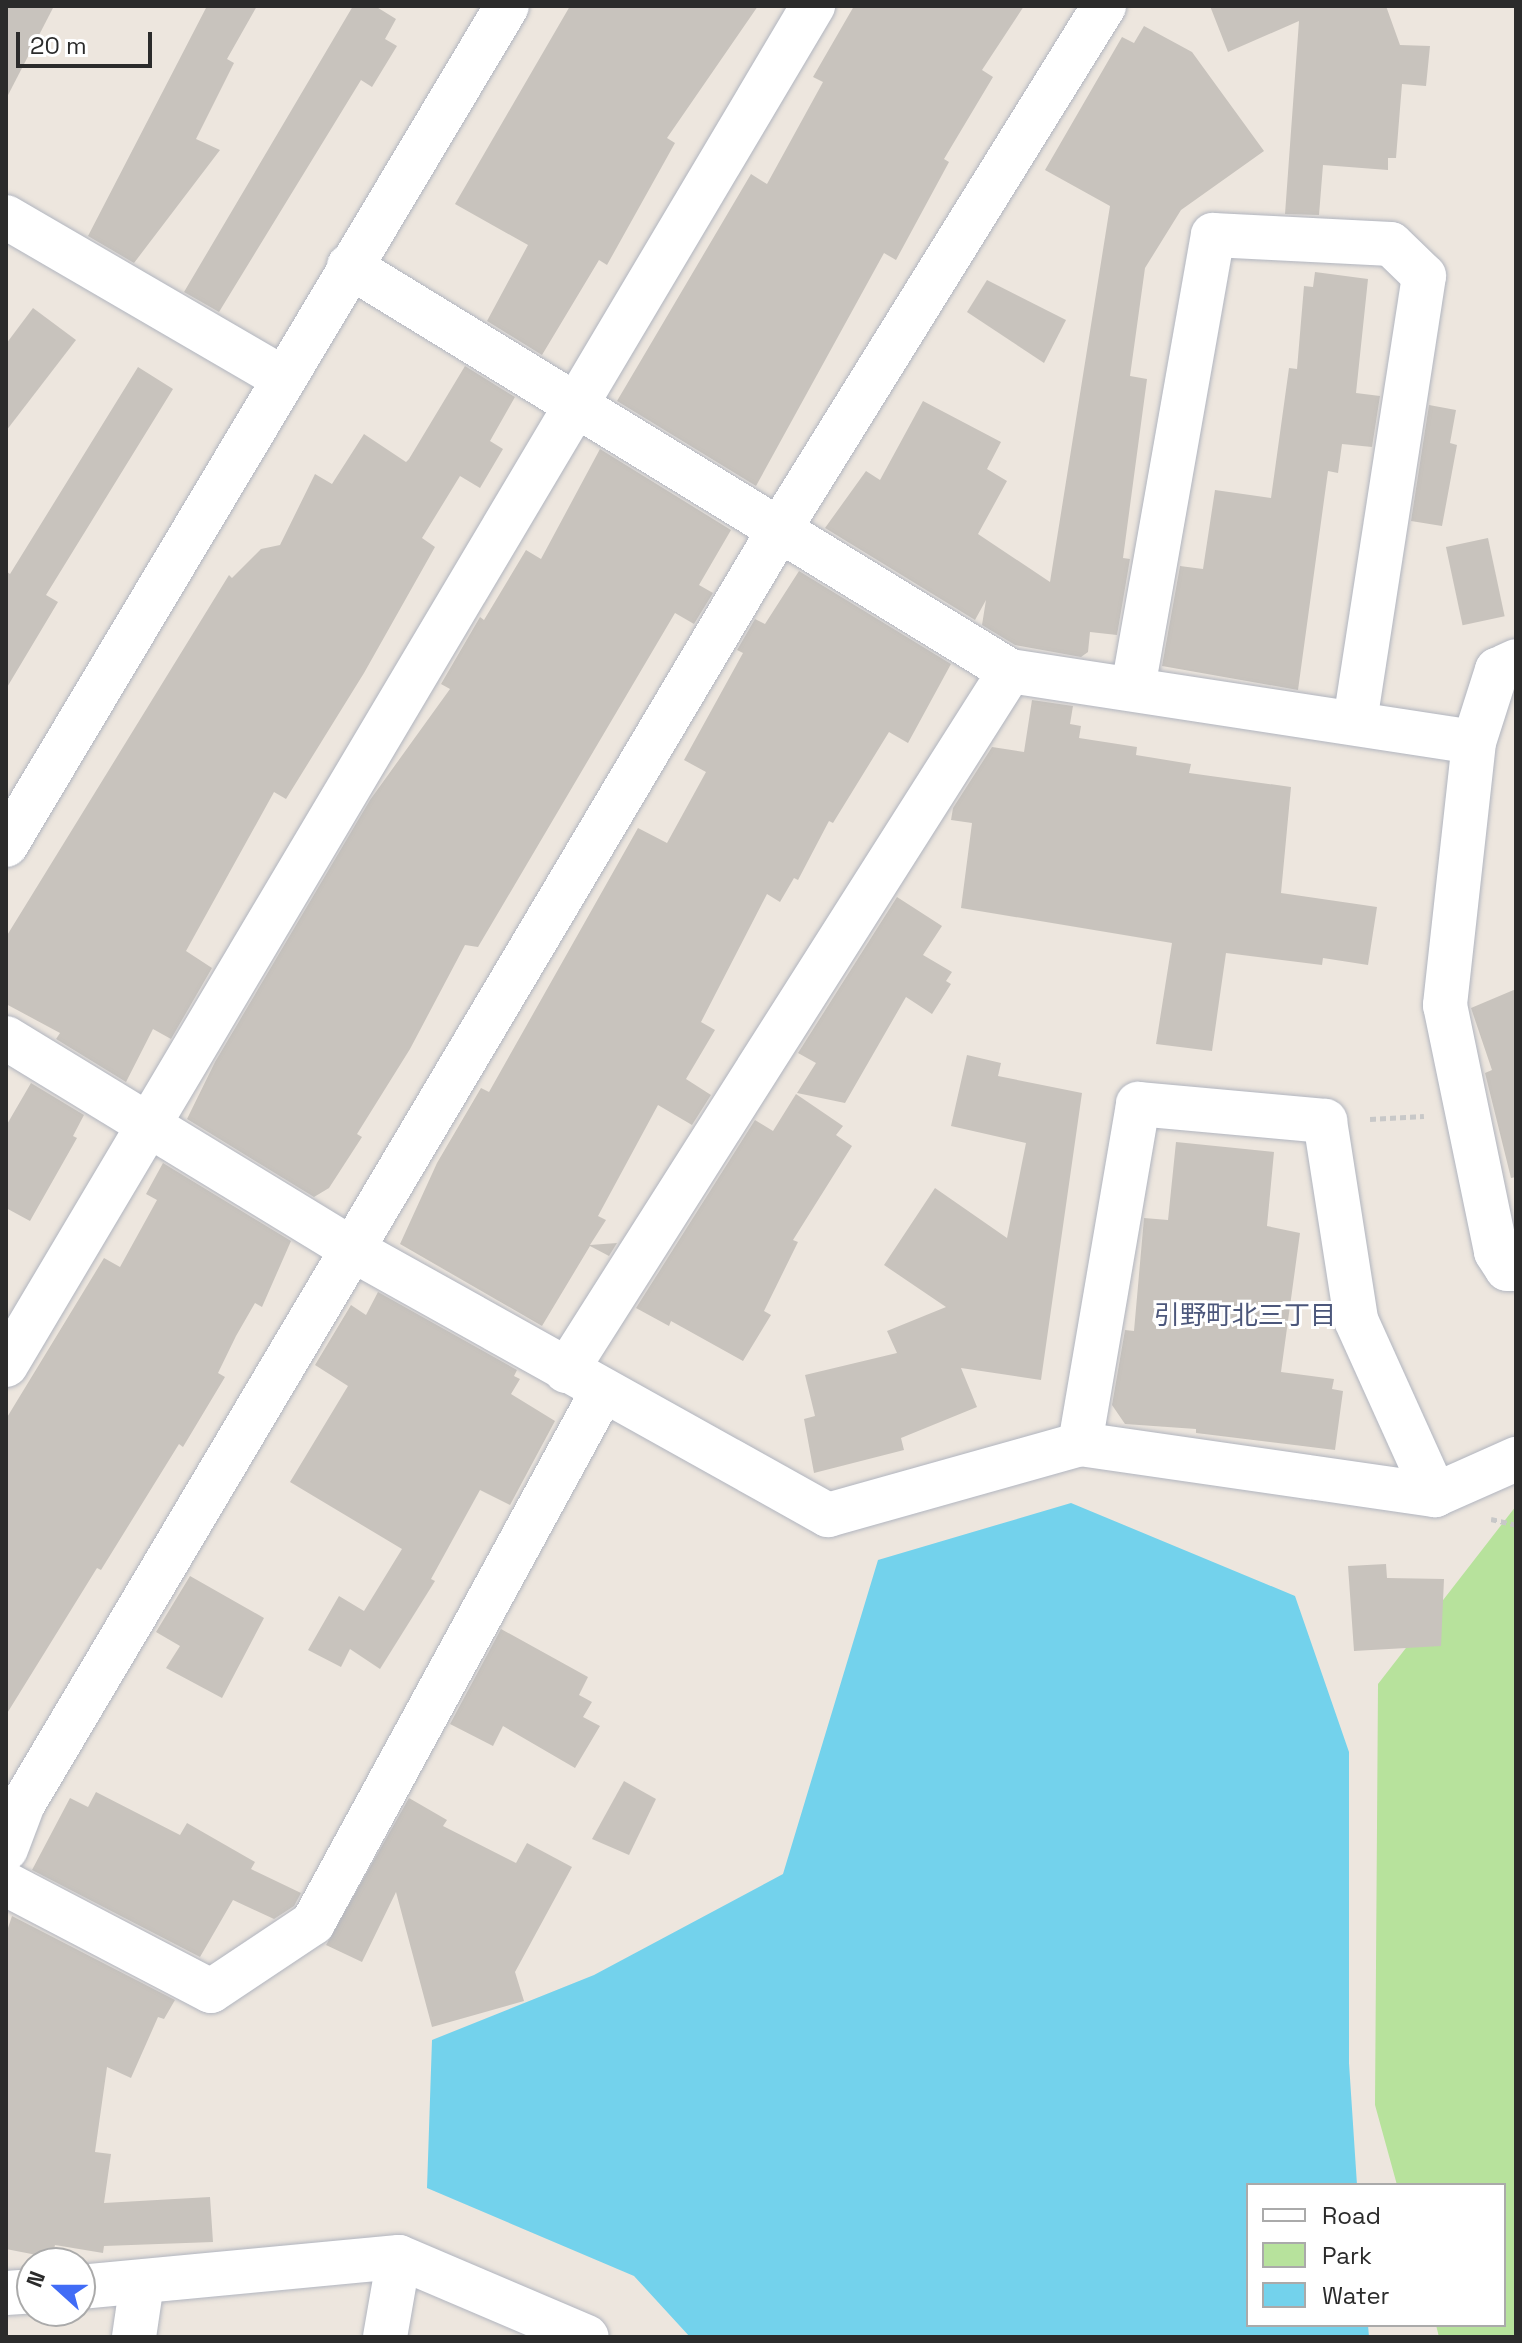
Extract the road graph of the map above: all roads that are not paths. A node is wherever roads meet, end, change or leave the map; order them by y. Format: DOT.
graph roads {
  1 [pos="507,6"];
  2 [pos="813,6"];
  3 [pos="1104,6"];
  4 [pos="6,217"];
  5 [pos="349,266"];
  6 [pos="281,377"];
  7 [pos="576,405"];
  8 [pos="779,530"];
  9 [pos="1516,661"];
  10 [pos="1010,671"];
  11 [pos="1133,688"];
  12 [pos="1355,722"];
  13 [pos="1474,742"];
  14 [pos="6,845"];
  15 [pos="6,1038"];
  16 [pos="152,1125"];
  17 [pos="355,1251"];
  18 [pos="1516,1269"];
  19 [pos="6,1365"];
  20 [pos="584,1382"];
  21 [pos="1080,1444"];
  22 [pos="1516,1459"];
  23 [pos="1435,1495"];
  24 [pos="6,1849"];
  25 [pos="6,1884"];
  26 [pos="399,2257"];
  27 [pos="142,2283"];
  28 [pos="96,2286"];
  29 [pos="134,2337"];
  30 [pos="385,2337"];
  31 [pos="587,2337"];
  1 -- 5 [label="street"];
  2 -- 7 [label="street"];
  3 -- 8 [label="street"];
  4 -- 6 [label="street"];
  5 -- 6 [label="street"];
  5 -- 7 [label="street"];
  6 -- 14 [label="street"];
  7 -- 8 [label="street"];
  7 -- 16 [label="street"];
  8 -- 10 [label="street"];
  8 -- 17 [label="street"];
  9 -- 13 [label="street"];
  10 -- 11 [label="street"];
  10 -- 20 [label="street"];
  11 -- 12 [label="street"];
  11 -- 12 [label="street"];
  12 -- 13 [label="street"];
  13 -- 18 [label="street"];
  15 -- 16 [label="street"];
  16 -- 17 [label="street"];
  16 -- 19 [label="street"];
  17 -- 20 [label="street"];
  17 -- 24 [label="street"];
  20 -- 21 [label="street"];
  20 -- 25 [label="street"];
  21 -- 23 [label="street"];
  21 -- 23 [label="street"];
  22 -- 23 [label="street"];
  26 -- 27 [label="street"];
  26 -- 30 [label="street"];
  26 -- 31 [label="street"];
  27 -- 28 [label="street"];
  27 -- 29 [label="street"];
}
